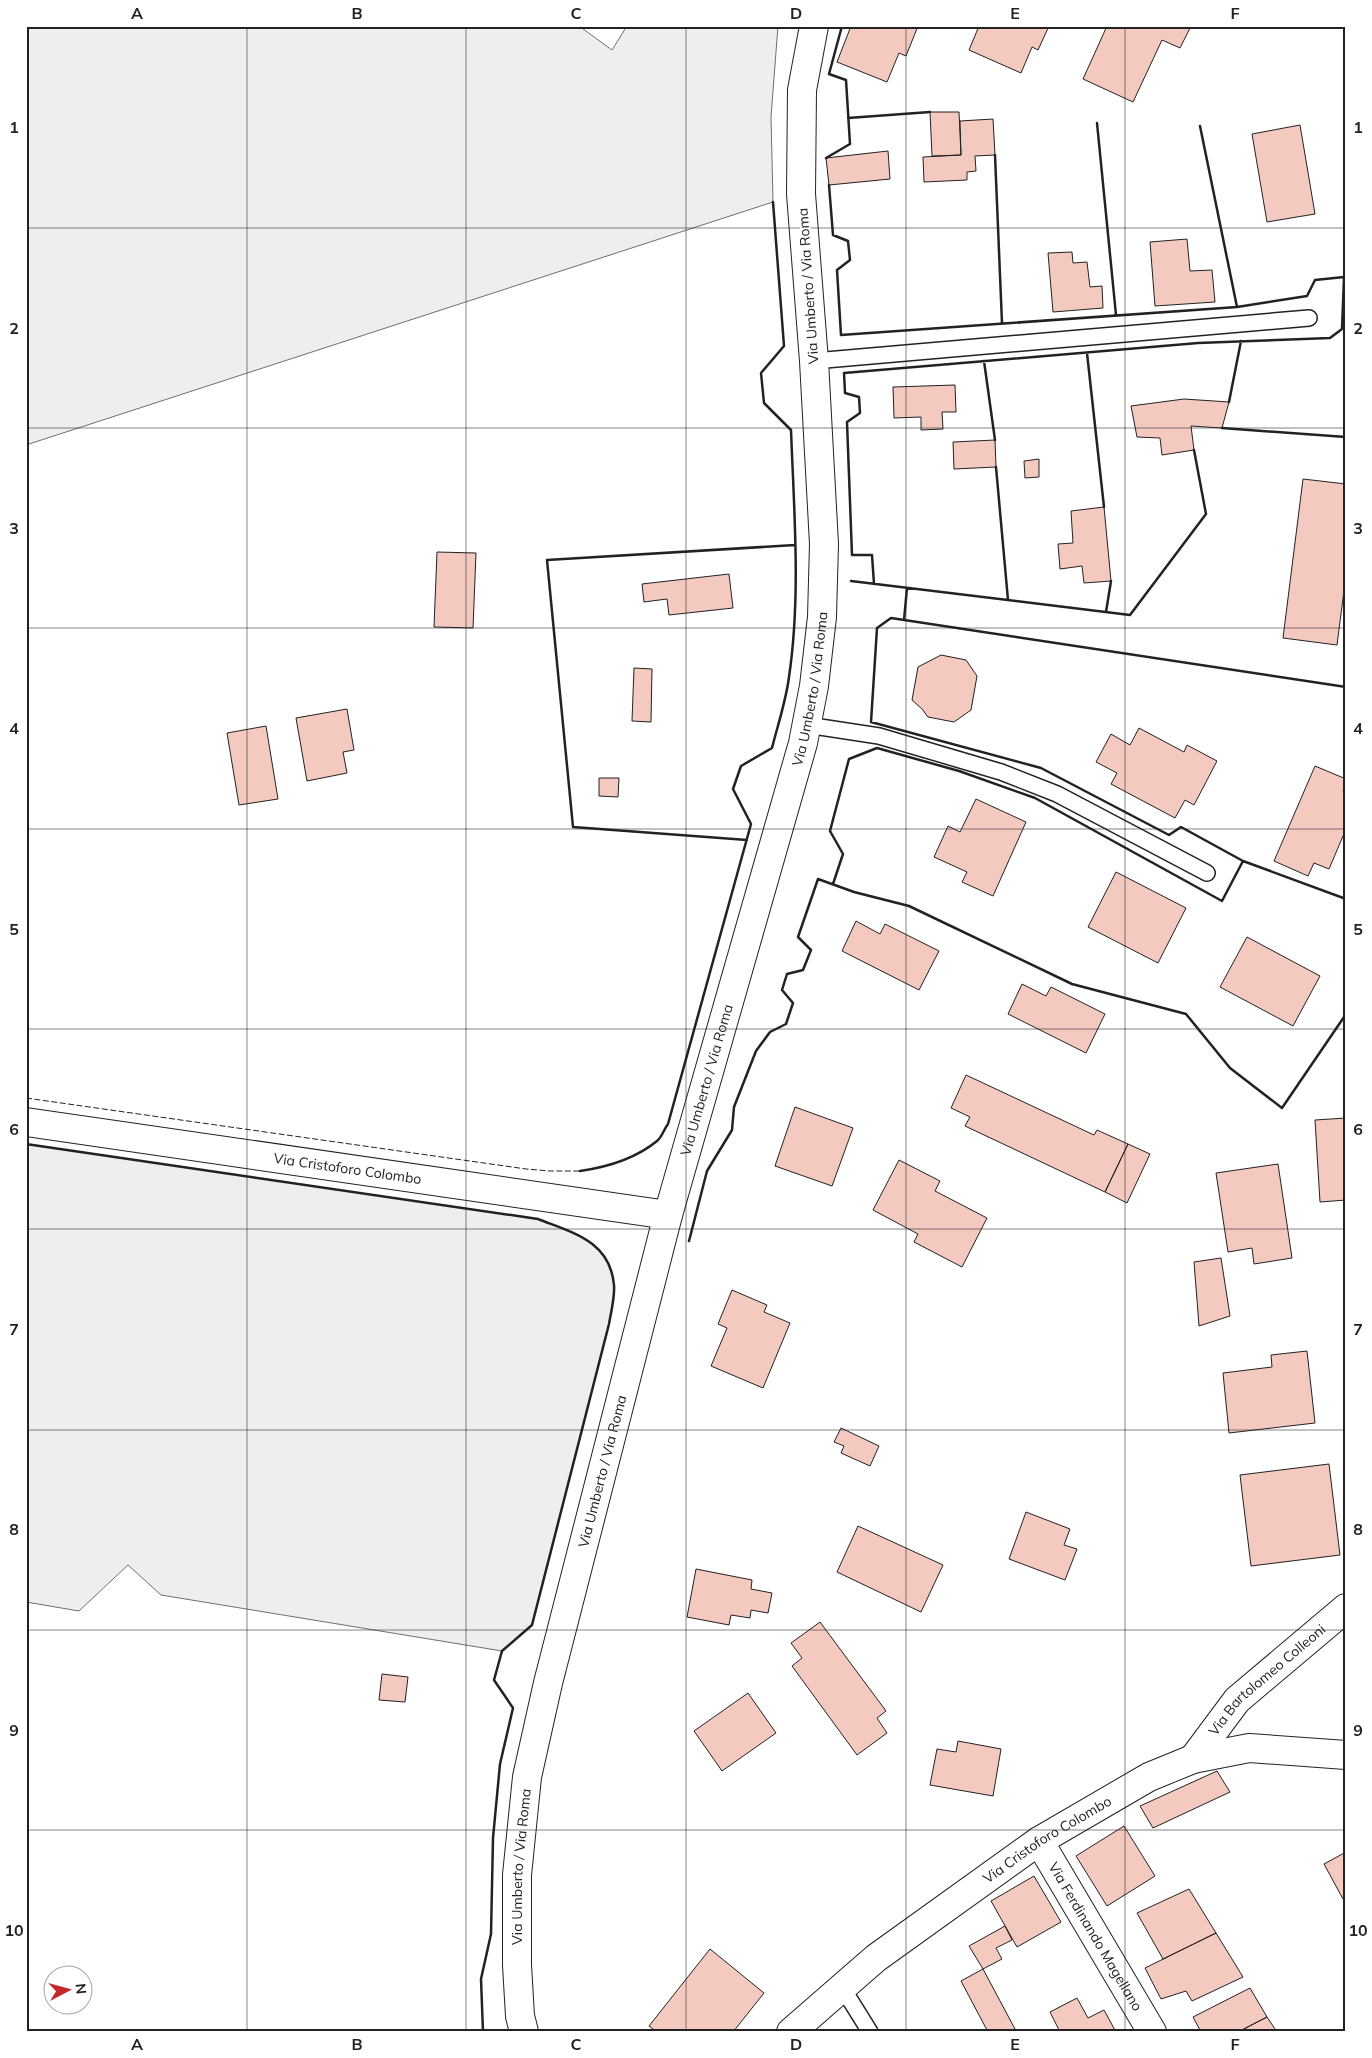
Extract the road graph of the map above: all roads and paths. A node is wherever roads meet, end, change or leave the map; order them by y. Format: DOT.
graph roads {
  1 [pos="814,26"];
  2 [pos="1309,318"];
  3 [pos="814,361"];
  4 [pos="806,726"];
  5 [pos="1206,873"];
  6 [pos="26,1122"];
  7 [pos="668,1215"];
  8 [pos="1346,1608"];
  9 [pos="1346,1755"];
  10 [pos="1193,1759"];
  11 [pos="1039,1840"];
  12 [pos="842,1987"];
  13 [pos="524,2032"];
  14 [pos="791,2032"];
  15 [pos="870,2032"];
  16 [pos="1152,2032"];
  1 -- 3 [label="main road, Via Umberto / Via Roma"];
  2 -- 3 [label="lane"];
  3 -- 4 [label="main road, Via Umberto / Via Roma"];
  4 -- 5 [label="lane"];
  4 -- 7 [label="main road, Via Umberto / Via Roma"];
  6 -- 7 [label="main road, Via Cristoforo Colombo"];
  7 -- 13 [label="main road, Via Umberto / Via Roma"];
  8 -- 10 [label="main road, Via Bartolomeo Colleoni"];
  9 -- 10 [label="main road, Via Cristoforo Colombo"];
  10 -- 11 [label="main road, Via Cristoforo Colombo"];
  11 -- 12 [label="main road, Via Cristoforo Colombo"];
  11 -- 16 [label="main road, Via Ferdinando Magellano"];
  12 -- 14 [label="main road, Via Cristoforo Colombo"];
  12 -- 15 [label="lane"];
}
